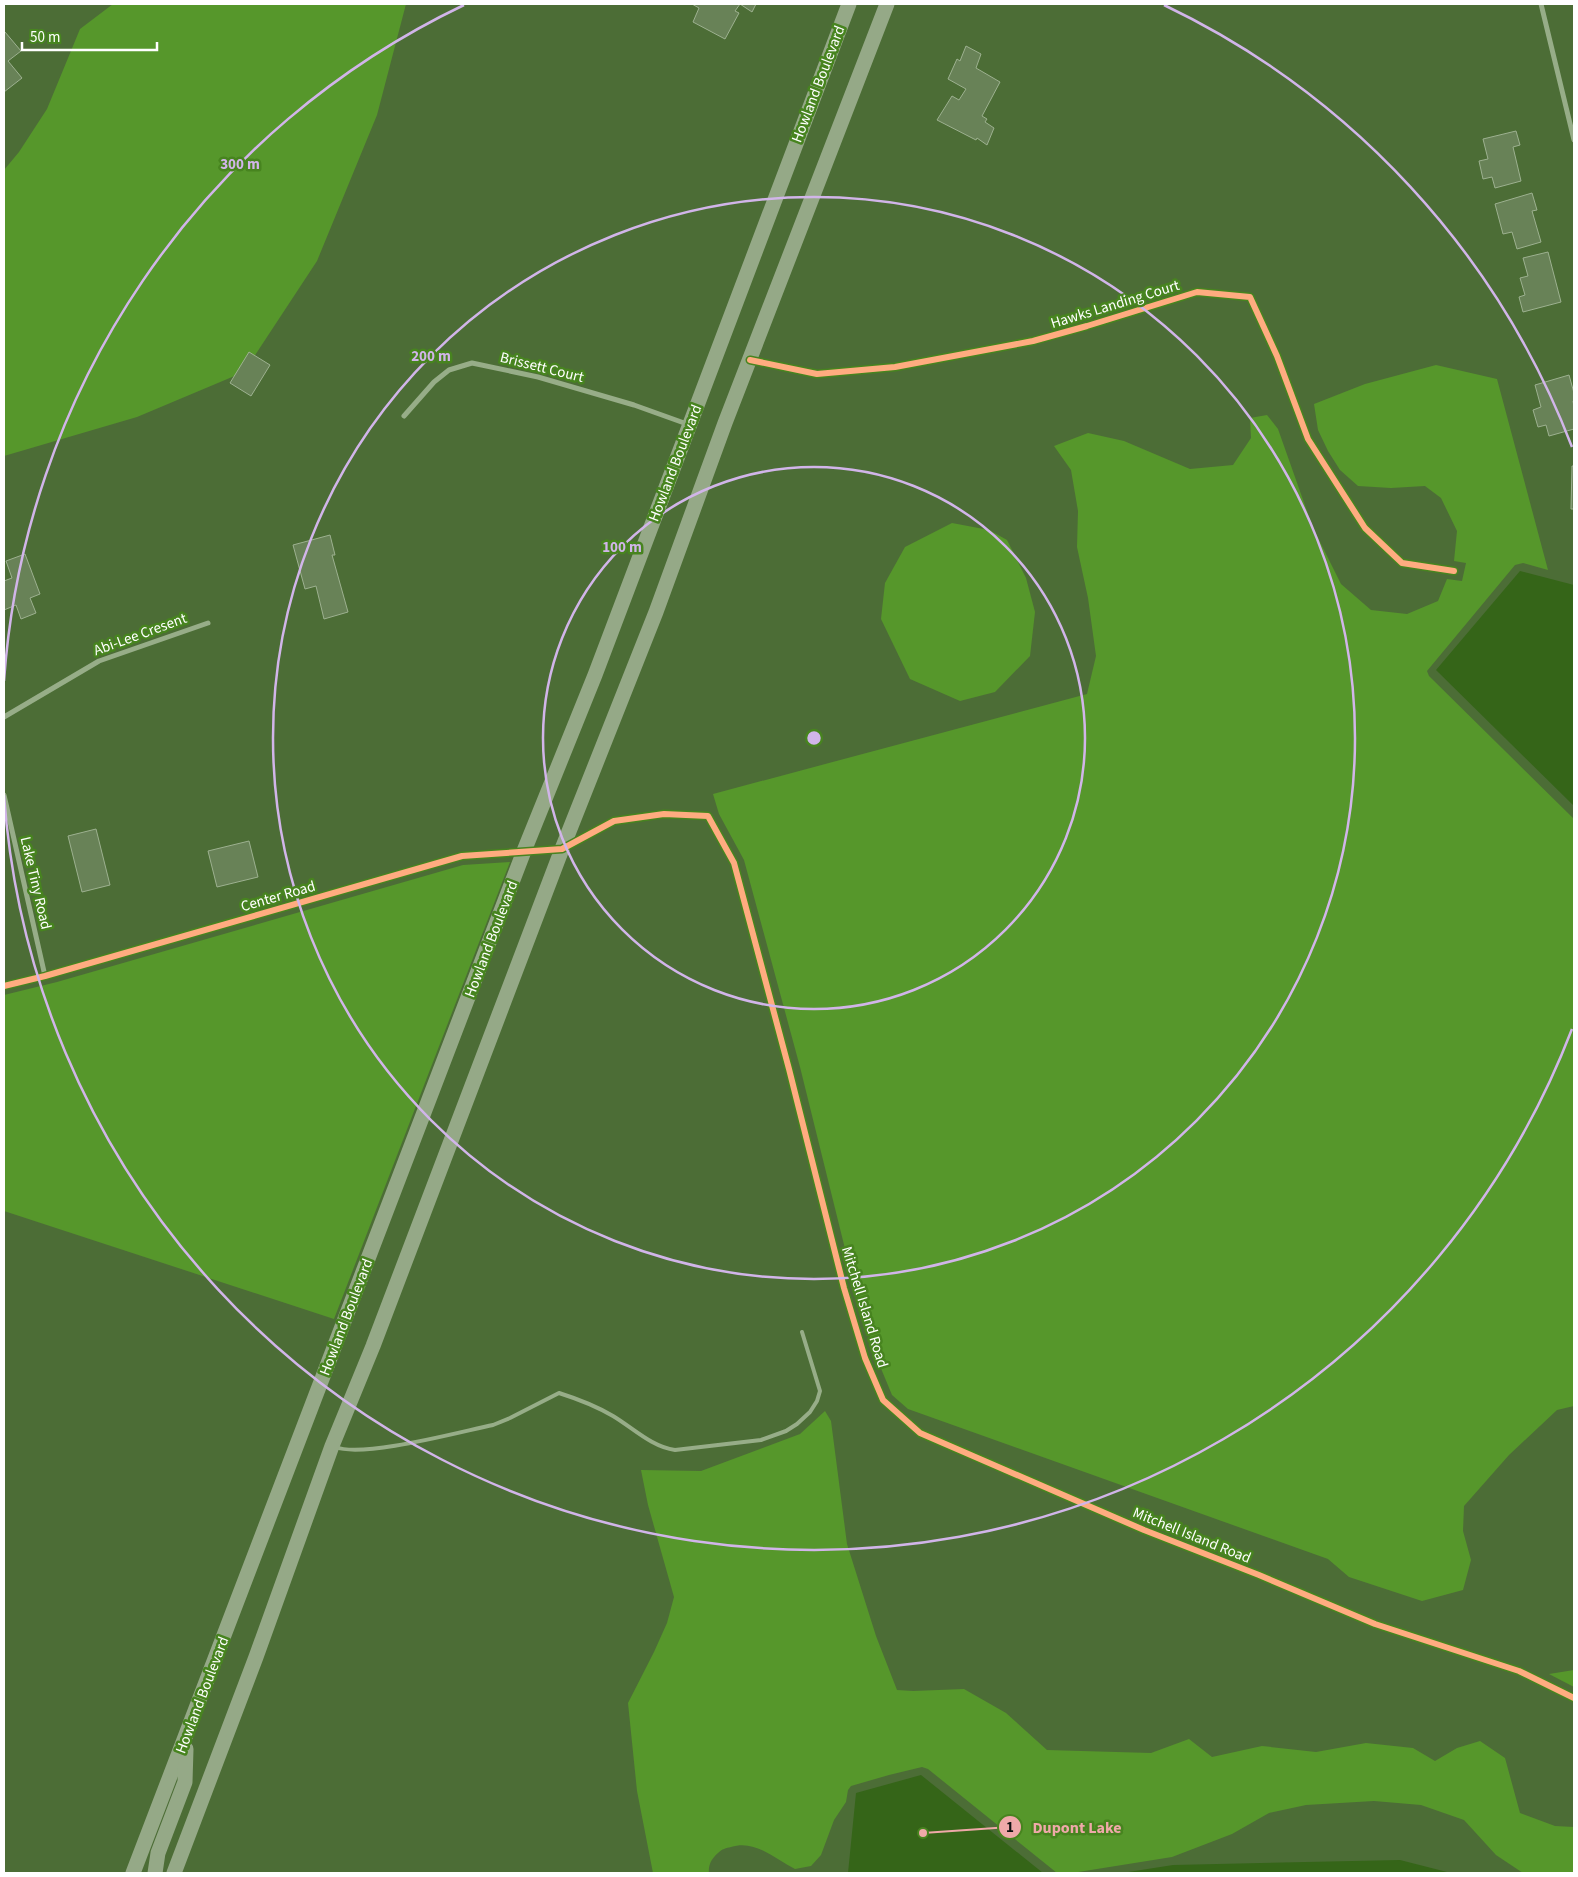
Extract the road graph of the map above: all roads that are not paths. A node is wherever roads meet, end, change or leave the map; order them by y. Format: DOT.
graph roads {
  1 [pos="849,4"];
  2 [pos="887,4"];
  3 [pos="1541,4"];
  4 [pos="1574,140"];
  5 [pos="750,360"];
  6 [pos="404,416"];
  7 [pos="690,425"];
  8 [pos="1454,571"];
  9 [pos="208,622"];
  10 [pos="4,717"];
  11 [pos="4,795"];
  12 [pos="562,849"];
  13 [pos="524,852"];
  14 [pos="45,976"];
  15 [pos="4,986"];
  16 [pos="802,1332"];
  17 [pos="332,1446"];
  18 [pos="1574,1698"];
  19 [pos="187,1735"];
  20 [pos="133,1873"];
  21 [pos="155,1873"];
  22 [pos="174,1873"];
  1 -- 7 [label="main road, Howland Boulevard"];
  2 -- 5 [label="main road"];
  3 -- 4 [label="street"];
  5 -- 8 [label="street, Hawks Landing Court"];
  5 -- 12 [label="main road"];
  6 -- 7 [label="street, Brissett Court"];
  7 -- 13 [label="main road, Howland Boulevard"];
  9 -- 10 [label="street, Abi-Lee Cresent"];
  11 -- 14 [label="street, Lake Tiny Road"];
  12 -- 13 [label="street, Center Road"];
  12 -- 17 [label="main road"];
  12 -- 18 [label="street, Mitchell Island Road"];
  13 -- 14 [label="street, Center Road"];
  13 -- 19 [label="main road, Howland Boulevard"];
  14 -- 15 [label="street, Center Road"];
  16 -- 17 [label="lane"];
  17 -- 22 [label="main road"];
  19 -- 20 [label="main road, Howland Boulevard"];
  19 -- 21 [label="main road"];
}
